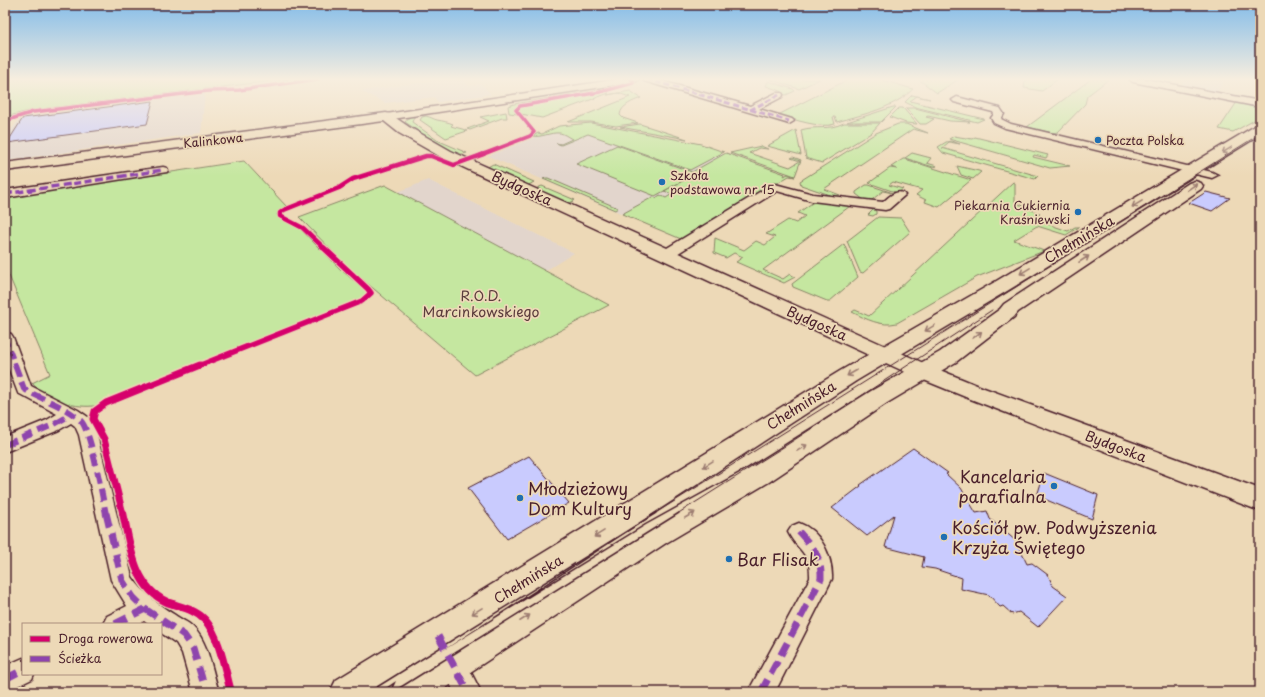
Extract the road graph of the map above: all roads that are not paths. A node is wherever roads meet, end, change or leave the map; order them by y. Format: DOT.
graph roads {
  1 [pos="422,112"];
  2 [pos="755,112"];
  3 [pos="998,112"];
  4 [pos="386,117"];
  5 [pos="789,121"];
  6 [pos="1260,129"];
  7 [pos="1260,144"];
  8 [pos="5,167"];
  9 [pos="163,170"];
  10 [pos="1203,172"];
  11 [pos="5,194"];
  12 [pos="899,195"];
  13 [pos="667,254"];
  14 [pos="5,337"];
  15 [pos="886,354"];
  16 [pos="922,371"];
  17 [pos="72,414"];
  18 [pos="5,446"];
  19 [pos="1260,500"];
  20 [pos="799,532"];
  21 [pos="144,609"];
  22 [pos="117,623"];
  23 [pos="438,636"];
  24 [pos="454,664"];
  25 [pos="22,670"];
  26 [pos="5,679"];
  27 [pos="206,692"];
  28 [pos="348,692"];
  29 [pos="409,692"];
  30 [pos="468,692"];
  31 [pos="761,692"];
  1 -- 4 [label="street, Kalinkowa"];
  2 -- 5 [label="street"];
  3 -- 10 [label="street"];
  4 -- 8 [label="street, Kalinkowa"];
  4 -- 13 [label="street, Bydgoska"];
  6 -- 10 [label="main road, Chełmińska, one-way"];
  7 -- 10 [label="main road, Chełmińska"];
  9 -- 11 [label="street"];
  10 -- 15 [label="main road, Chełmińska, one-way"];
  16 -- 10 [label="main road, Chełmińska, one-way"];
  12 -- 13 [label="street"];
  13 -- 15 [label="street, Bydgoska"];
  14 -- 17 [label="street"];
  15 -- 16 [label="street, Bydgoska"];
  15 -- 23 [label="main road, Chełmińska, one-way"];
  16 -- 19 [label="street, Bydgoska"];
  24 -- 16 [label="main road, Chełmińska, one-way"];
  17 -- 18 [label="street"];
  17 -- 21 [label="street"];
  20 -- 31 [label="street"];
  21 -- 22 [label="street"];
  21 -- 27 [label="street"];
  23 -- 24 [label="street"];
  23 -- 28 [label="main road, Chełmińska"];
  24 -- 29 [label="main road, Chełmińska"];
  24 -- 30 [label="street"];
  25 -- 26 [label="street"];
}
